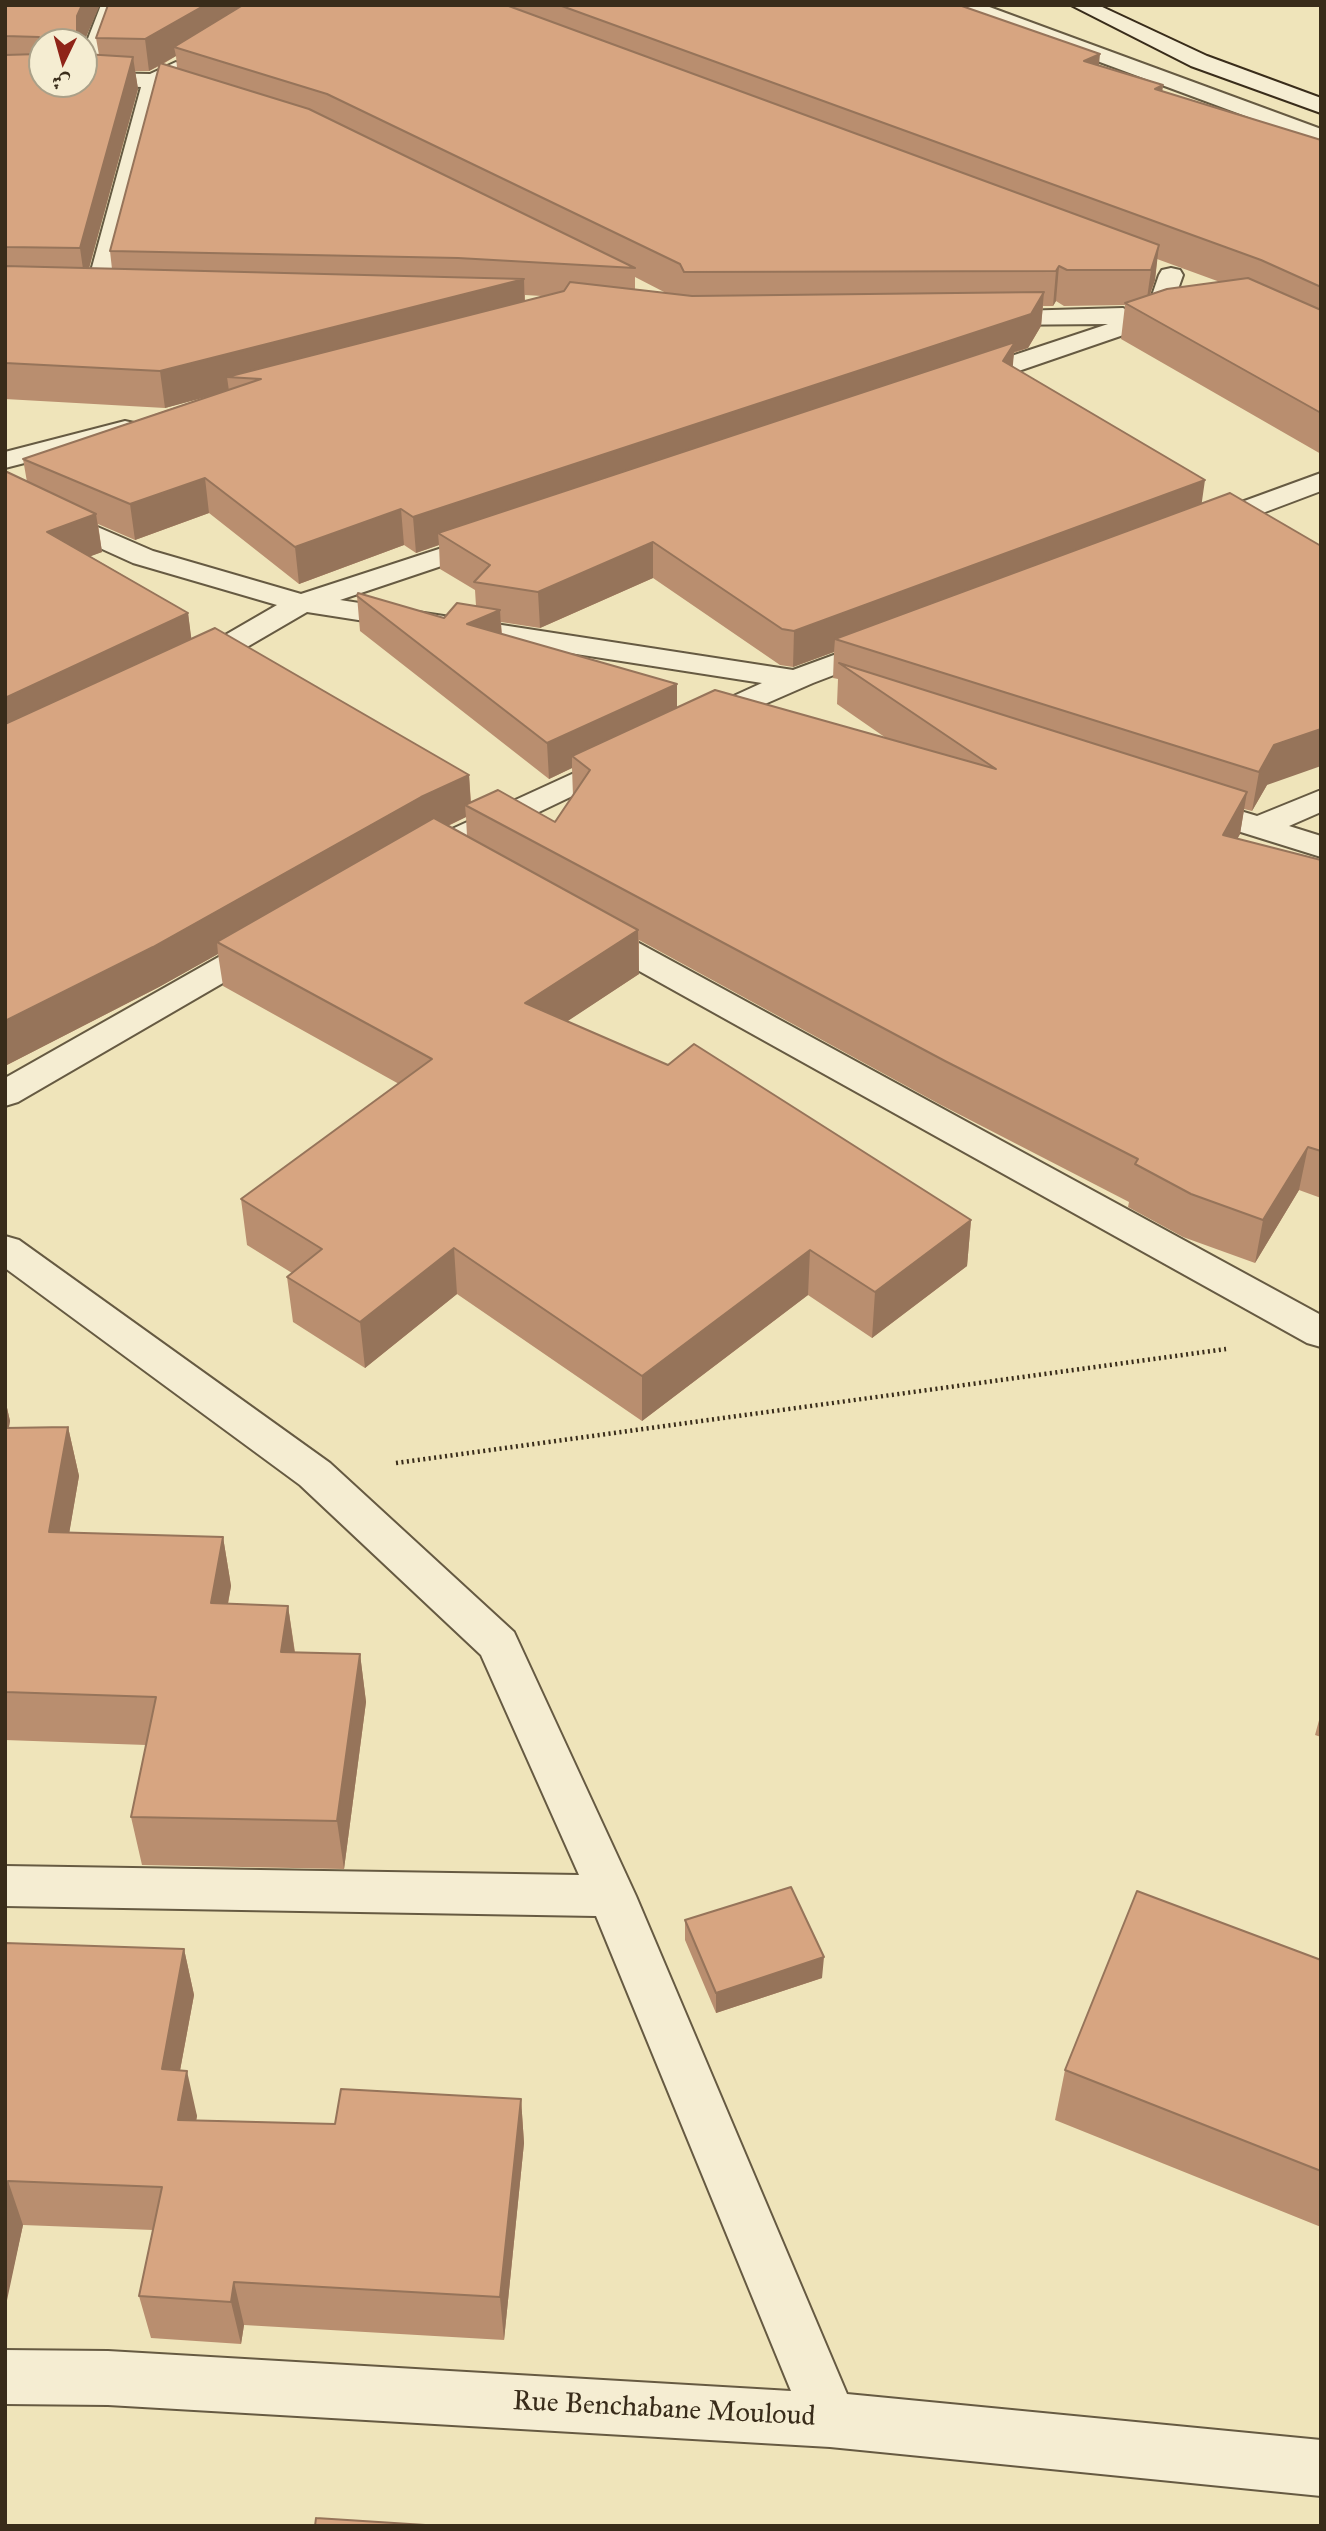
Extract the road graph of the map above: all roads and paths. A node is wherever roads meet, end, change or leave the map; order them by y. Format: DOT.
graph roads {
  1 [pos="111,5"];
  2 [pos="964,5"];
  3 [pos="1081,5"];
  4 [pos="98,40"];
  5 [pos="189,61"];
  6 [pos="98,79"];
  7 [pos="154,81"];
  8 [pos="231,106"];
  9 [pos="1321,106"];
  10 [pos="1321,137"];
  11 [pos="1145,265"];
  12 [pos="1171,275"];
  13 [pos="1196,284"];
  14 [pos="71,293"];
  15 [pos="97,293"];
  16 [pos="125,294"];
  17 [pos="1171,314"];
  18 [pos="967,317"];
  19 [pos="934,391"];
  20 [pos="143,425"];
  21 [pos="5,460"];
  22 [pos="1321,481"];
  23 [pos="6,496"];
  24 [pos="513,533"];
  25 [pos="1180,534"];
  26 [pos="302,603"];
  27 [pos="911,636"];
  28 [pos="175,675"];
  29 [pos="796,679"];
  30 [pos="836,692"];
  31 [pos="1166,798"];
  32 [pos="1321,800"];
  33 [pos="1258,828"];
  34 [pos="437,846"];
  35 [pos="1321,847"];
  36 [pos="474,866"];
  37 [pos="389,873"];
  38 [pos="558,912"];
  39 [pos="293,929"];
  40 [pos="5,1094"];
  41 [pos="5,1249"];
  42 [pos="1321,1333"];
  43 [pos="1238,1347"];
  44 [pos="315,1474"];
  45 [pos="5,1886"];
  46 [pos="612,1896"];
  47 [pos="5,2377"];
  48 [pos="830,2420"];
  49 [pos="1321,2468"];
  1 -- 4 [label="street"];
  2 -- 10 [label="street"];
  3 -- 9 [label="street"];
  5 -- 7 [label="street"];
  6 -- 7 [label="street"];
  7 -- 8 [label="street"];
  7 -- 15 [label="street"];
  11 -- 12 [label="street"];
  12 -- 13 [label="street"];
  12 -- 17 [label="street"];
  14 -- 15 [label="street"];
  15 -- 16 [label="street"];
  17 -- 18 [label="street"];
  17 -- 19 [label="street"];
  20 -- 21 [label="street"];
  22 -- 25 [label="street"];
  23 -- 26 [label="street"];
  24 -- 26 [label="street"];
  26 -- 28 [label="street"];
  26 -- 29 [label="street"];
  27 -- 29 [label="street"];
  29 -- 30 [label="street"];
  29 -- 34 [label="street"];
  31 -- 33 [label="street"];
  32 -- 33 [label="street"];
  33 -- 35 [label="street"];
  34 -- 36 [label="street"];
  34 -- 37 [label="street"];
  38 -- 42 [label="street"];
  39 -- 40 [label="street"];
  41 -- 44 [label="street"];
  43 -- 44 [label="path"];
  44 -- 46 [label="street"];
  45 -- 46 [label="street"];
  46 -- 48 [label="street"];
  47 -- 48 [label="street, Rue Benchabane Mouloud"];
  48 -- 49 [label="street, Rue Benchabane Mouloud"];
}
